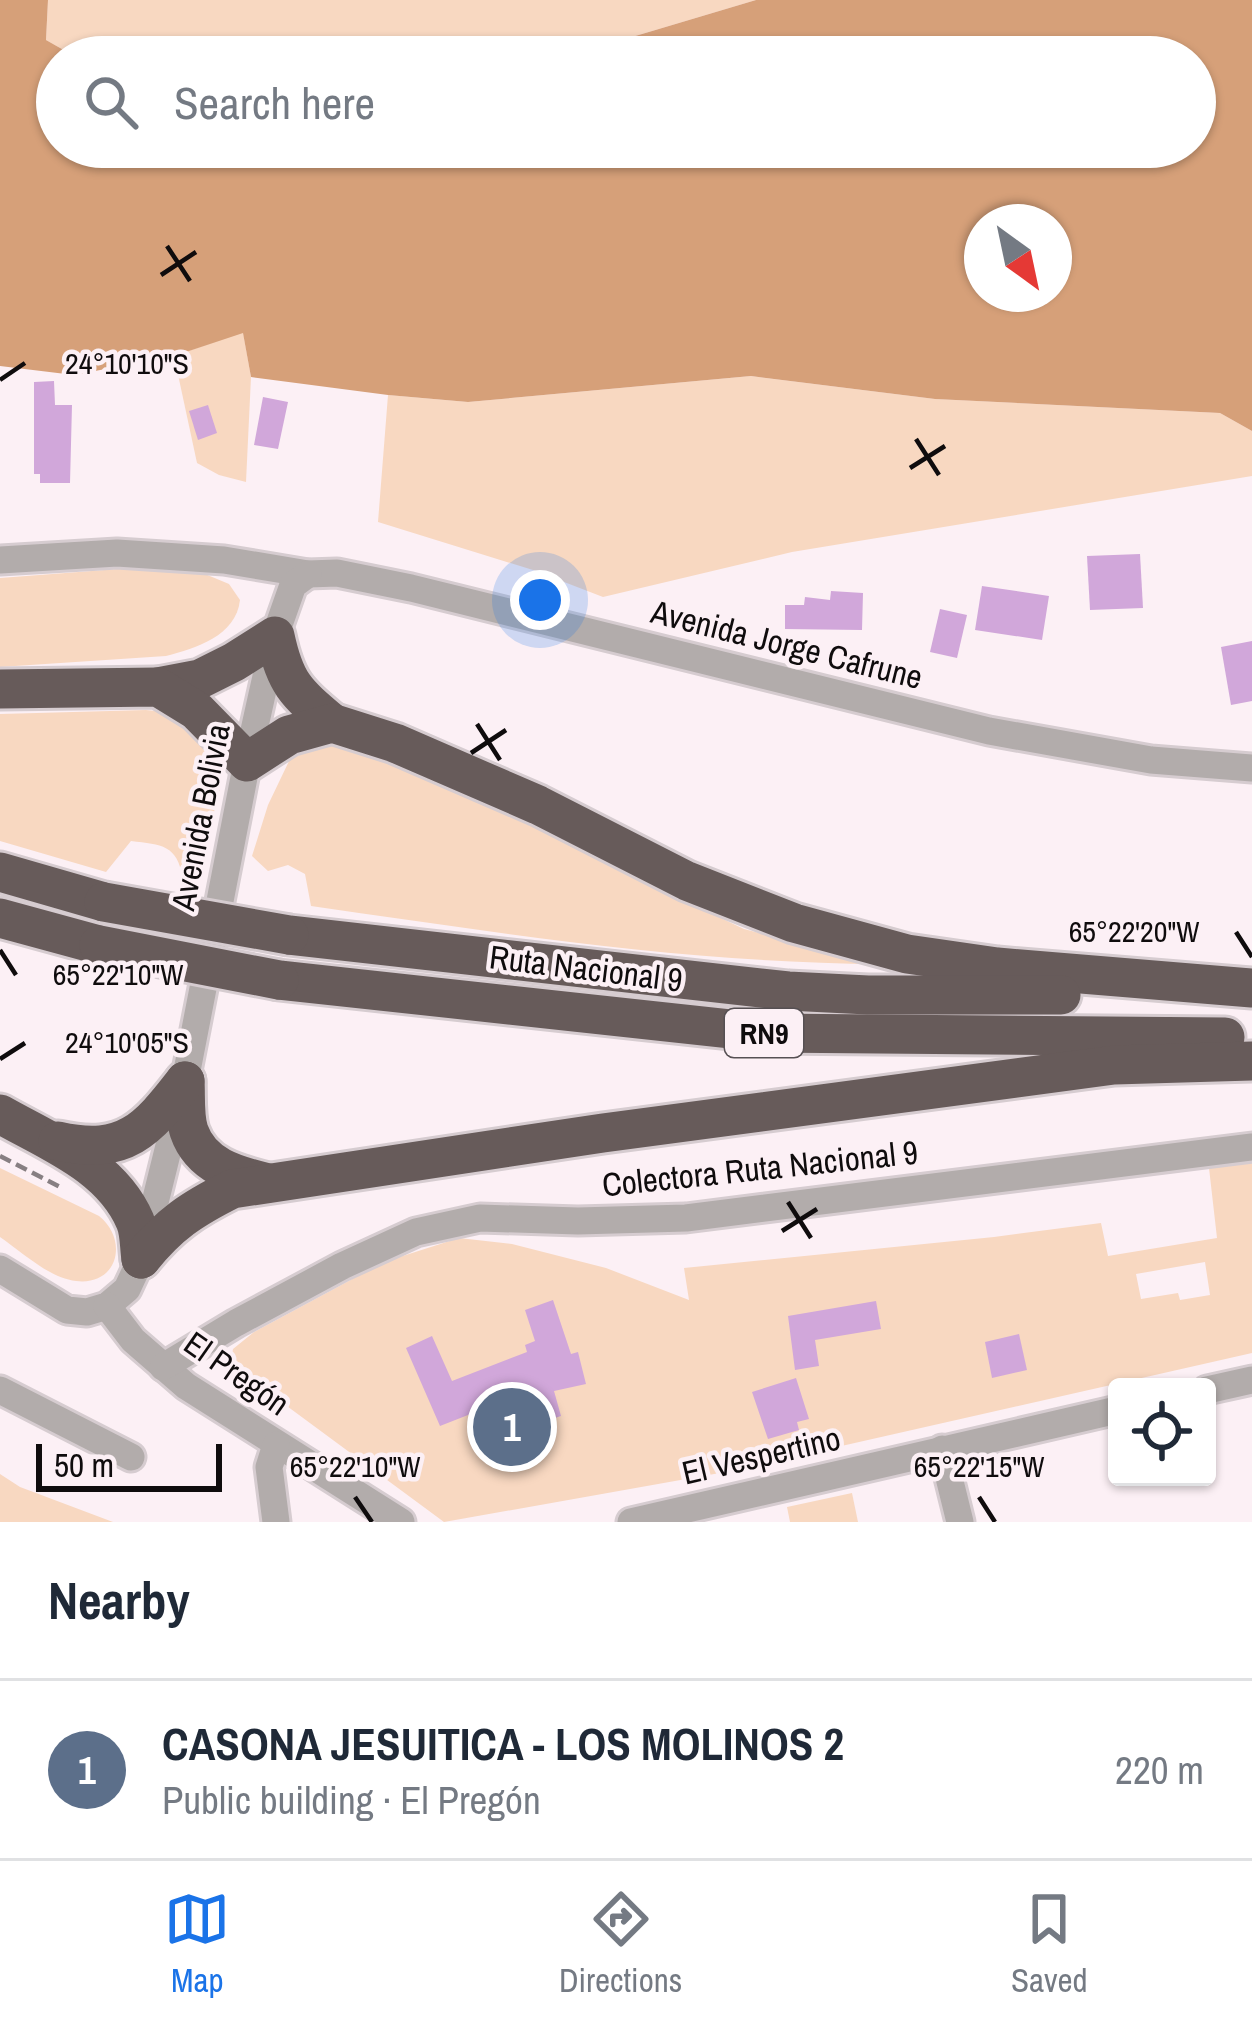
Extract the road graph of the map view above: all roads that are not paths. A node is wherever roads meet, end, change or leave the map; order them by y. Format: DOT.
graph roads {
  1 [pos="0,560"];
  2 [pos="308,574"];
  3 [pos="274,636"];
  4 [pos="158,687"];
  5 [pos="0,689"];
  6 [pos="332,723"];
  7 [pos="247,762"];
  8 [pos="1252,768"];
  9 [pos="0,872"];
  10 [pos="0,918"];
  11 [pos="1252,992"];
  12 [pos="1252,1037"];
  13 [pos="1252,1061"];
  14 [pos="185,1081"];
  15 [pos="0,1114"];
  16 [pos="41,1138"];
  17 [pos="1252,1147"];
  18 [pos="271,1183"];
  19 [pos="140,1259"];
  20 [pos="0,1269"];
  21 [pos="107,1306"];
  22 [pos="163,1366"];
  23 [pos="1252,1380"];
  24 [pos="1216,1388"];
  25 [pos="0,1390"];
  26 [pos="1108,1412"];
  27 [pos="276,1445"];
  28 [pos="942,1449"];
  29 [pos="131,1456"];
  30 [pos="276,1522"];
  31 [pos="401,1522"];
  32 [pos="632,1522"];
  33 [pos="960,1522"];
  1 -- 2 [label="street, Avenida Jorge Cafrune"];
  2 -- 3 [label="street, Avenida Bolivia"];
  2 -- 8 [label="street, Avenida Jorge Cafrune"];
  3 -- 4 [label="highway"];
  3 -- 6 [label="highway"];
  3 -- 7 [label="street, Avenida Bolivia"];
  4 -- 5 [label="highway"];
  4 -- 7 [label="highway"];
  6 -- 7 [label="highway"];
  6 -- 11 [label="highway"];
  7 -- 14 [label="street, Avenida Bolivia"];
  9 -- 11 [label="highway, Ruta Nacional 9 / RN9, bridge"];
  10 -- 12 [label="highway, Ruta Nacional 9 / RN9, bridge"];
  13 -- 18 [label="highway"];
  14 -- 16 [label="highway"];
  14 -- 18 [label="highway"];
  14 -- 19 [label="street, Avenida Bolivia"];
  15 -- 16 [label="highway"];
  16 -- 19 [label="highway"];
  17 -- 22 [label="street, Colectora Ruta Nacional 9"];
  18 -- 19 [label="highway"];
  19 -- 21 [label="street, Avenida Bolivia"];
  20 -- 21 [label="street"];
  21 -- 22 [label="street, El Pregón"];
  22 -- 27 [label="street, El Pregón"];
  23 -- 24 [label="street"];
  25 -- 29 [label="street"];
  26 -- 28 [label="street, El Vespertino"];
  27 -- 30 [label="street"];
  27 -- 31 [label="street, El Pregón"];
  28 -- 32 [label="street, El Vespertino"];
  28 -- 33 [label="street"];
}
